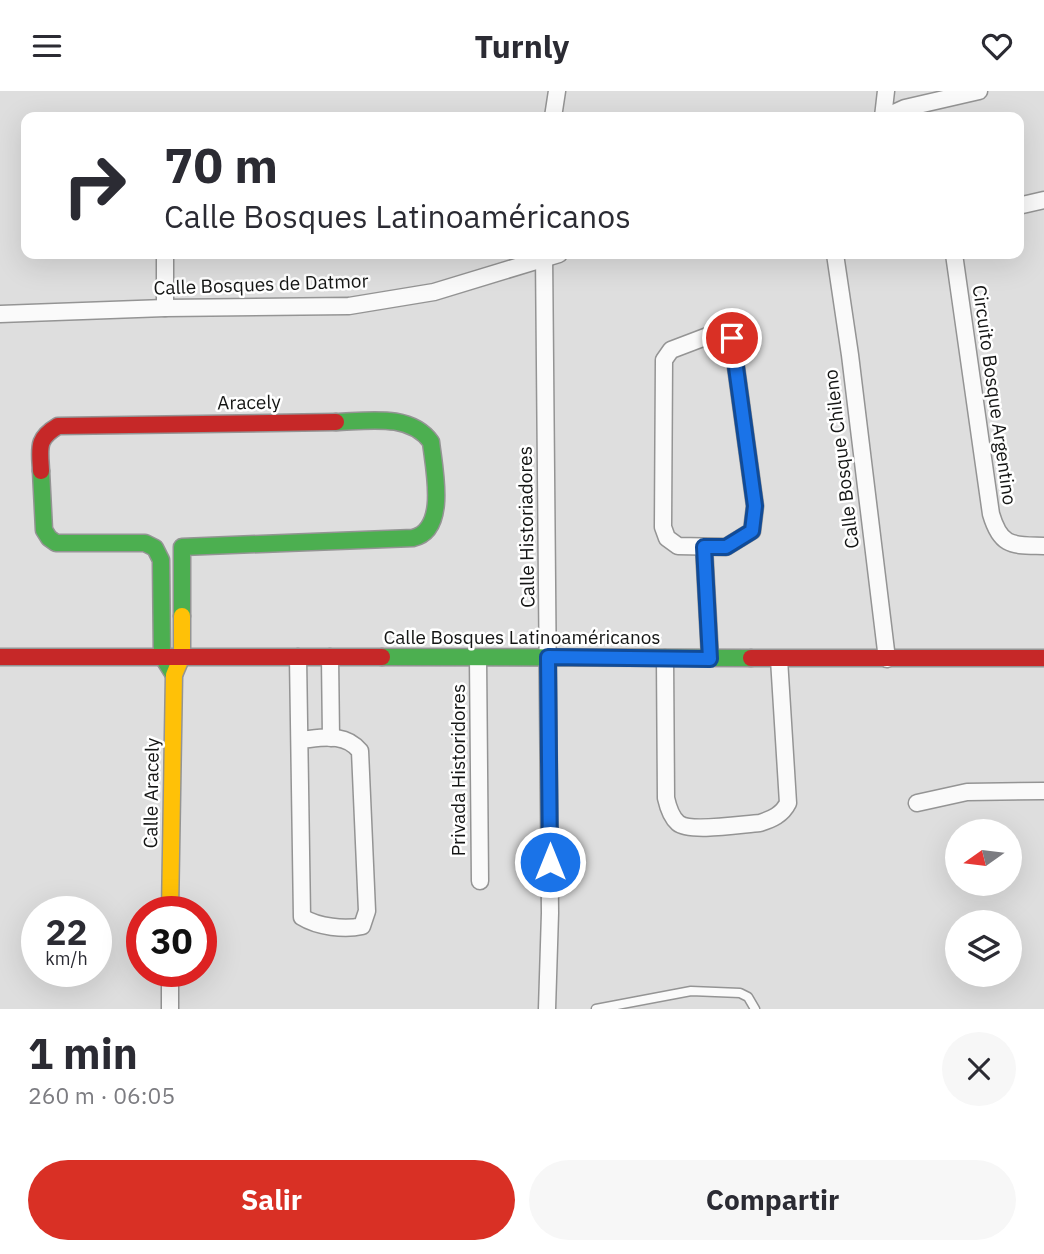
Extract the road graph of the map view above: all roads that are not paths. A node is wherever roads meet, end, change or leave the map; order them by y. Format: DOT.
graph roads {
  1 [pos="557,91"];
  2 [pos="886,91"];
  3 [pos="979,91"];
  4 [pos="554,112"];
  5 [pos="884,112"];
  6 [pos="896,112"];
  7 [pos="1044,200"];
  8 [pos="1024,204"];
  9 [pos="165,259"];
  10 [pos="537,259"];
  11 [pos="549,259"];
  12 [pos="836,259"];
  13 [pos="955,259"];
  14 [pos="165,308"];
  15 [pos="0,314"];
  16 [pos="1044,546"];
  17 [pos="704,547"];
  18 [pos="162,656"];
  19 [pos="182,656"];
  20 [pos="0,657"];
  21 [pos="298,657"];
  22 [pos="330,657"];
  23 [pos="548,657"];
  24 [pos="478,658"];
  25 [pos="665,658"];
  26 [pos="1044,658"];
  27 [pos="710,659"];
  28 [pos="779,659"];
  29 [pos="887,659"];
  30 [pos="174,675"];
  31 [pos="331,738"];
  32 [pos="300,740"];
  33 [pos="1044,791"];
  34 [pos="917,803"];
  35 [pos="480,881"];
  36 [pos="170,896"];
  37 [pos="170,987"];
  38 [pos="170,1009"];
  39 [pos="547,1009"];
  40 [pos="596,1009"];
  41 [pos="755,1009"];
  1 -- 4 [label="street"];
  2 -- 5 [label="street"];
  3 -- 6 [label="street"];
  7 -- 8 [label="street"];
  9 -- 14 [label="street"];
  10 -- 14 [label="street, Calle Bosques de Datmor"];
  11 -- 23 [label="street, Calle Historiadores"];
  12 -- 29 [label="street, Calle Bosque Chileno"];
  13 -- 16 [label="street, Circuito Bosque Argentino"];
  14 -- 15 [label="street, Calle Bosques de Datmor"];
  17 -- 17 [label="street"];
  17 -- 27 [label="street"];
  18 -- 19 [label="street, Calle Bosques Latinoaméricanos"];
  18 -- 19 [label="street, Aracely"];
  18 -- 20 [label="street, Calle Bosques Latinoaméricanos"];
  18 -- 30 [label="street"];
  19 -- 21 [label="street, Calle Bosques Latinoaméricanos"];
  19 -- 30 [label="street, Calle Aracely"];
  21 -- 22 [label="street, Calle Bosques Latinoaméricanos"];
  21 -- 32 [label="street"];
  22 -- 24 [label="street, Calle Bosques Latinoaméricanos"];
  22 -- 31 [label="street"];
  23 -- 24 [label="street, Calle Bosques Latinoaméricanos"];
  23 -- 25 [label="street, Calle Bosques Latinoaméricanos"];
  23 -- 39 [label="street, Calle Historiadores"];
  24 -- 35 [label="street, Privada Historidores"];
  25 -- 27 [label="street, Calle Bosques Latinoaméricanos"];
  25 -- 28 [label="street"];
  26 -- 29 [label="street, Calle Bosques Latinoaméricanos"];
  27 -- 28 [label="street, Calle Bosques Latinoaméricanos"];
  28 -- 29 [label="street, Calle Bosques Latinoaméricanos"];
  30 -- 36 [label="street, Calle Aracely"];
  31 -- 32 [label="street"];
  31 -- 32 [label="street"];
  33 -- 34 [label="street"];
  37 -- 38 [label="street"];
  40 -- 41 [label="lane"];
}
